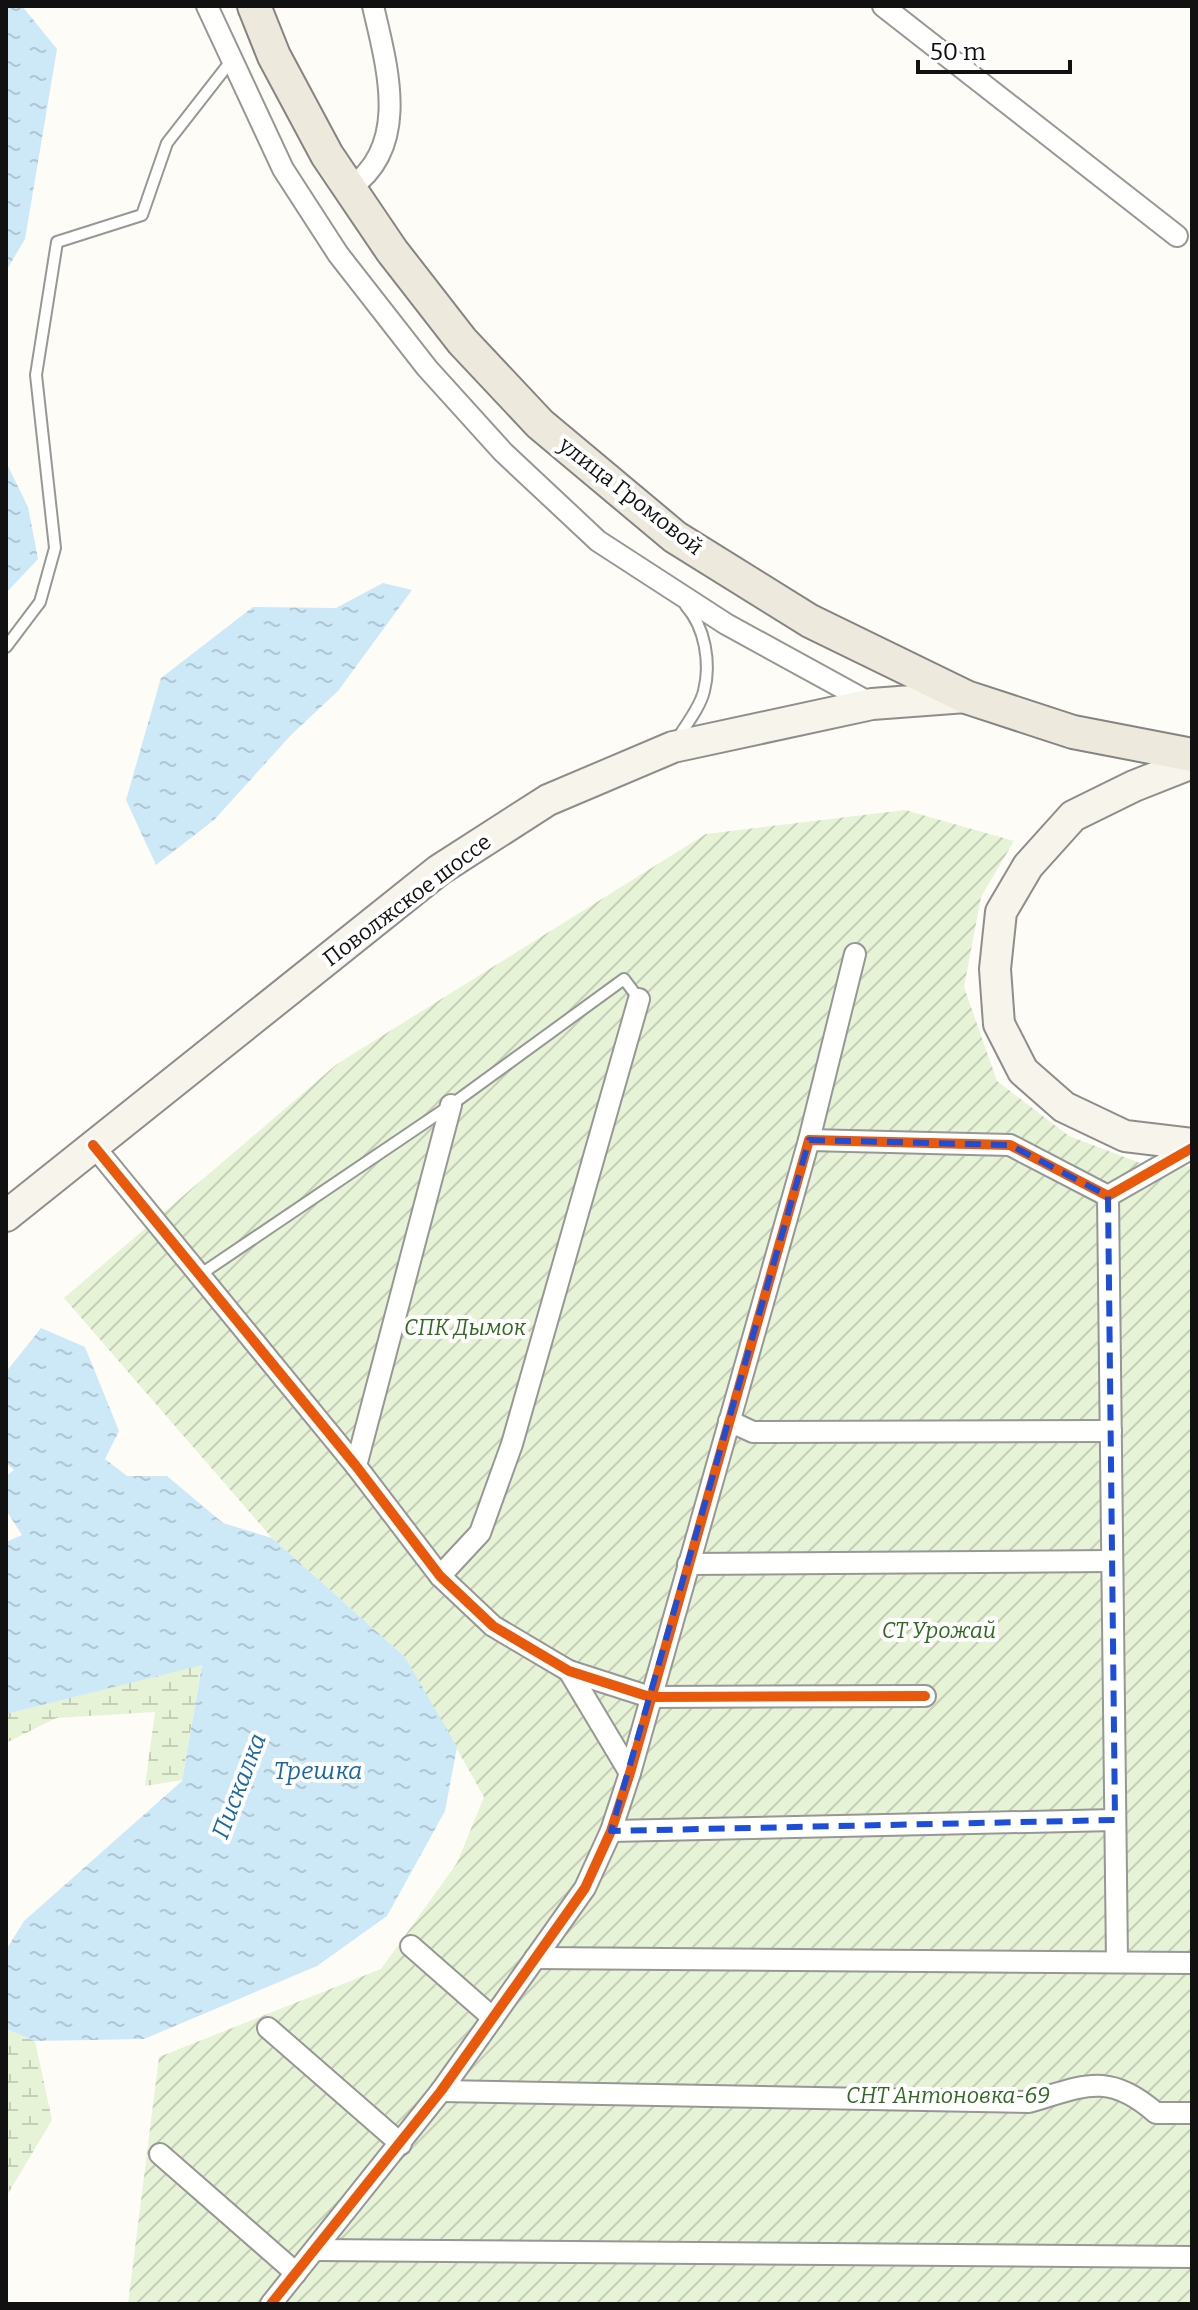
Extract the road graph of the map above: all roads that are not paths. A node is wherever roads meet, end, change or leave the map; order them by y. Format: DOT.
graph roads {
  1 [pos="207,6"];
  2 [pos="254,6"];
  3 [pos="373,6"];
  4 [pos="883,6"];
  5 [pos="231,61"];
  6 [pos="350,188"];
  7 [pos="1177,236"];
  8 [pos="672,589"];
  9 [pos="6,647"];
  10 [pos="966,697"];
  11 [pos="872,704"];
  12 [pos="673,747"];
  13 [pos="1192,755"];
  14 [pos="1192,763"];
  15 [pos="855,954"];
  16 [pos="639,999"];
  17 [pos="451,1105"];
  18 [pos="809,1140"];
  19 [pos="93,1145"];
  20 [pos="1192,1146"];
  21 [pos="1108,1196"];
  22 [pos="6,1216"];
  23 [pos="201,1274"];
  24 [pos="729,1421"];
  25 [pos="1111,1431"];
  26 [pos="356,1466"];
  27 [pos="1112,1561"];
  28 [pos="688,1564"];
  29 [pos="440,1576"];
  30 [pos="569,1671"];
  31 [pos="925,1696"];
  32 [pos="650,1697"];
  33 [pos="630,1773"];
  34 [pos="1115,1820"];
  35 [pos="611,1831"];
  36 [pos="411,1946"];
  37 [pos="535,1958"];
  38 [pos="1117,1962"];
  39 [pos="1192,1963"];
  40 [pos="493,2018"];
  41 [pos="268,2028"];
  42 [pos="441,2091"];
  43 [pos="1192,2113"];
  44 [pos="401,2144"];
  45 [pos="160,2154"];
  46 [pos="315,2250"];
  47 [pos="1192,2257"];
  48 [pos="296,2273"];
  49 [pos="271,2304"];
  1 -- 5 [label="street"];
  2 -- 6 [label="main road, улица Громовой"];
  3 -- 6 [label="street"];
  4 -- 7 [label="street"];
  5 -- 8 [label="street"];
  5 -- 9 [label="lane"];
  6 -- 10 [label="main road, улица Громовой"];
  8 -- 11 [label="street"];
  8 -- 12 [label="lane"];
  10 -- 11 [label="main road, Поволжское шоссе"];
  10 -- 13 [label="main road, улица Громовой"];
  11 -- 12 [label="main road, Поволжское шоссе"];
  12 -- 19 [label="main road, Поволжское шоссе"];
  14 -- 20 [label="main road"];
  15 -- 18 [label="street"];
  16 -- 17 [label="lane"];
  16 -- 29 [label="street"];
  17 -- 23 [label="lane"];
  17 -- 26 [label="street"];
  18 -- 21 [label="street"];
  18 -- 24 [label="street"];
  19 -- 22 [label="main road, Поволжское шоссе"];
  19 -- 23 [label="street"];
  20 -- 21 [label="street"];
  21 -- 25 [label="street"];
  23 -- 26 [label="street"];
  24 -- 25 [label="street"];
  24 -- 28 [label="street"];
  25 -- 27 [label="street"];
  26 -- 29 [label="street"];
  27 -- 28 [label="street"];
  27 -- 34 [label="street"];
  28 -- 32 [label="street"];
  29 -- 30 [label="street"];
  30 -- 32 [label="street"];
  30 -- 33 [label="street"];
  31 -- 32 [label="street"];
  32 -- 33 [label="street"];
  33 -- 35 [label="street"];
  34 -- 35 [label="street"];
  34 -- 38 [label="street"];
  35 -- 37 [label="street"];
  36 -- 40 [label="street"];
  37 -- 38 [label="street"];
  37 -- 40 [label="street"];
  38 -- 39 [label="street"];
  40 -- 42 [label="street"];
  41 -- 44 [label="street"];
  42 -- 43 [label="street"];
  42 -- 44 [label="street"];
  44 -- 46 [label="street"];
  45 -- 48 [label="street"];
  46 -- 47 [label="street"];
  46 -- 48 [label="street"];
  48 -- 49 [label="street"];
}
